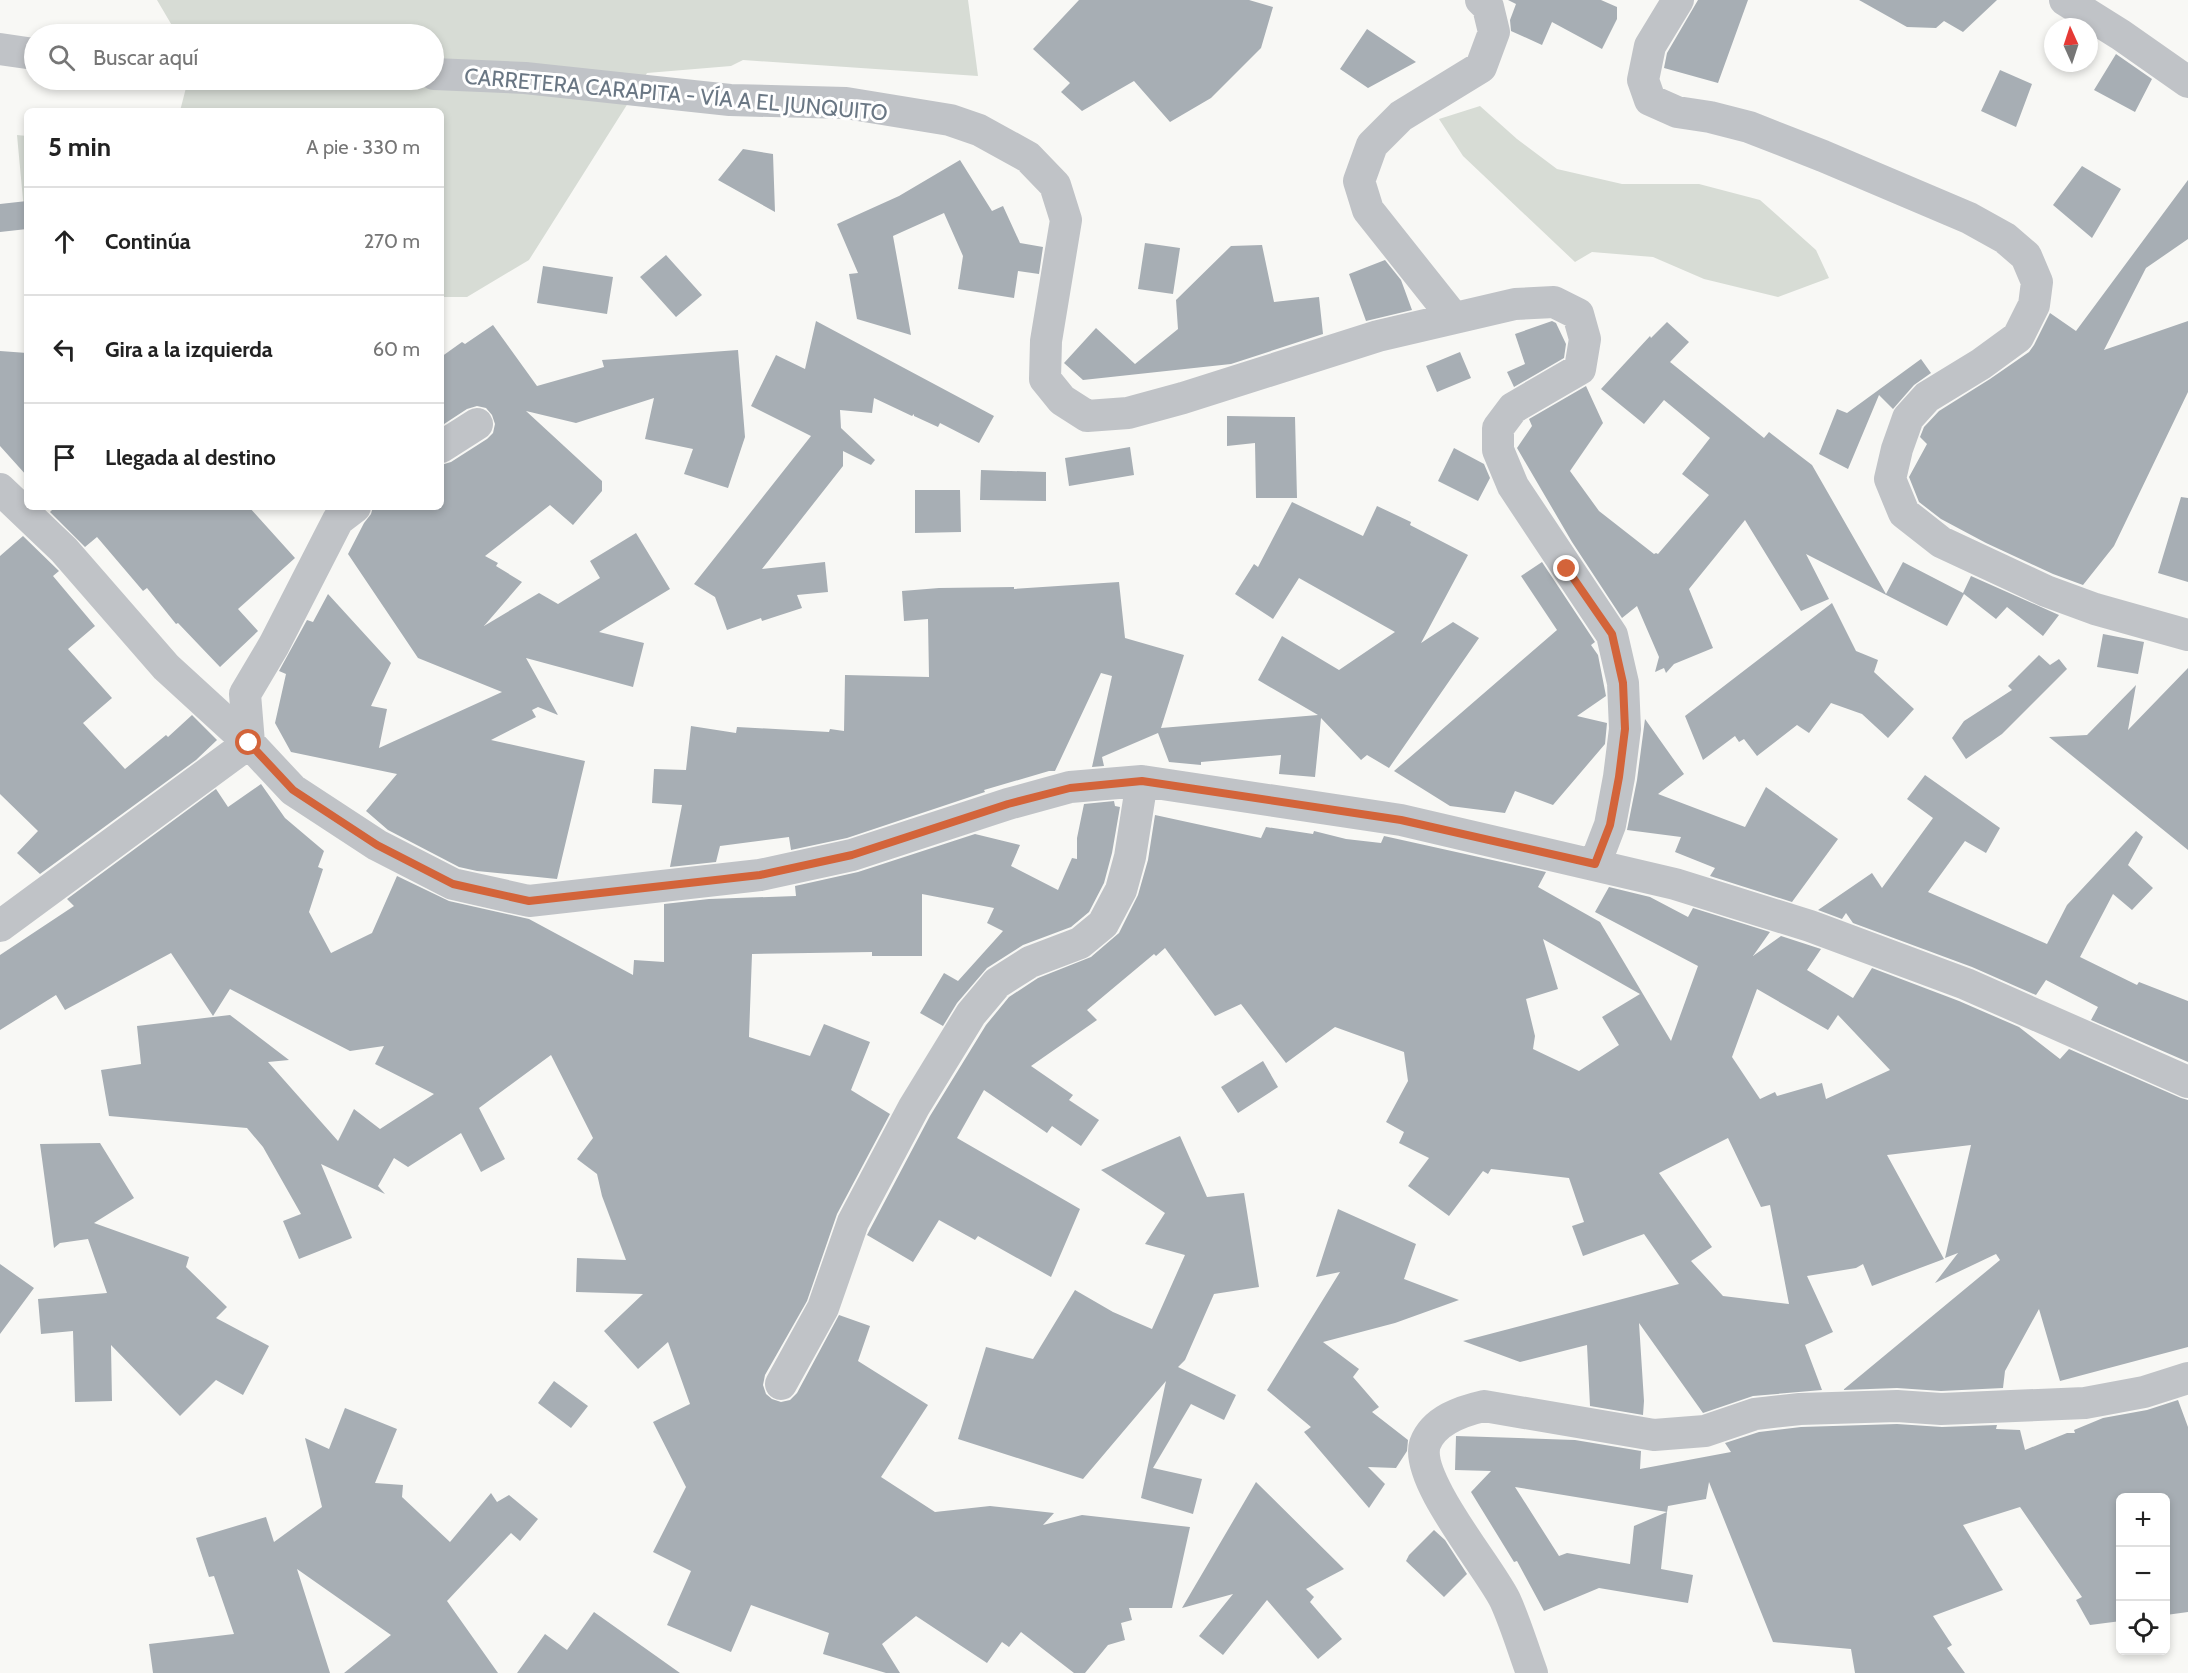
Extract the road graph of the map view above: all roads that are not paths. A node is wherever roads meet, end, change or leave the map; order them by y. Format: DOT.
graph roads {
  1 [pos="1481,0"];
  2 [pos="1678,0"];
  3 [pos="2066,0"];
  4 [pos="0,49"];
  5 [pos="24,53"];
  6 [pos="444,74"];
  7 [pos="2188,82"];
  8 [pos="1453,317"];
  9 [pos="477,424"];
  10 [pos="444,445"];
  11 [pos="0,489"];
  12 [pos="351,510"];
  13 [pos="2188,635"];
  14 [pos="249,743"];
  15 [pos="1142,781"];
  16 [pos="1595,864"];
  17 [pos="0,926"];
  18 [pos="2188,1082"];
  19 [pos="2188,1378"];
  20 [pos="782,1384"];
  21 [pos="1532,1673"];
  1 -- 8 [label="street"];
  2 -- 13 [label="street"];
  3 -- 7 [label="street"];
  4 -- 5 [label="street"];
  6 -- 8 [label="street, CARRETERA CARAPITA - VÍA A EL JUNQUITO"];
  8 -- 16 [label="street, CARRETERA CARAPITA - VÍA A EL JUNQUITO"];
  9 -- 10 [label="street"];
  11 -- 14 [label="street"];
  12 -- 14 [label="street"];
  14 -- 15 [label="street"];
  14 -- 17 [label="street"];
  15 -- 16 [label="street"];
  15 -- 20 [label="street"];
  16 -- 18 [label="street"];
  19 -- 21 [label="street"];
}
